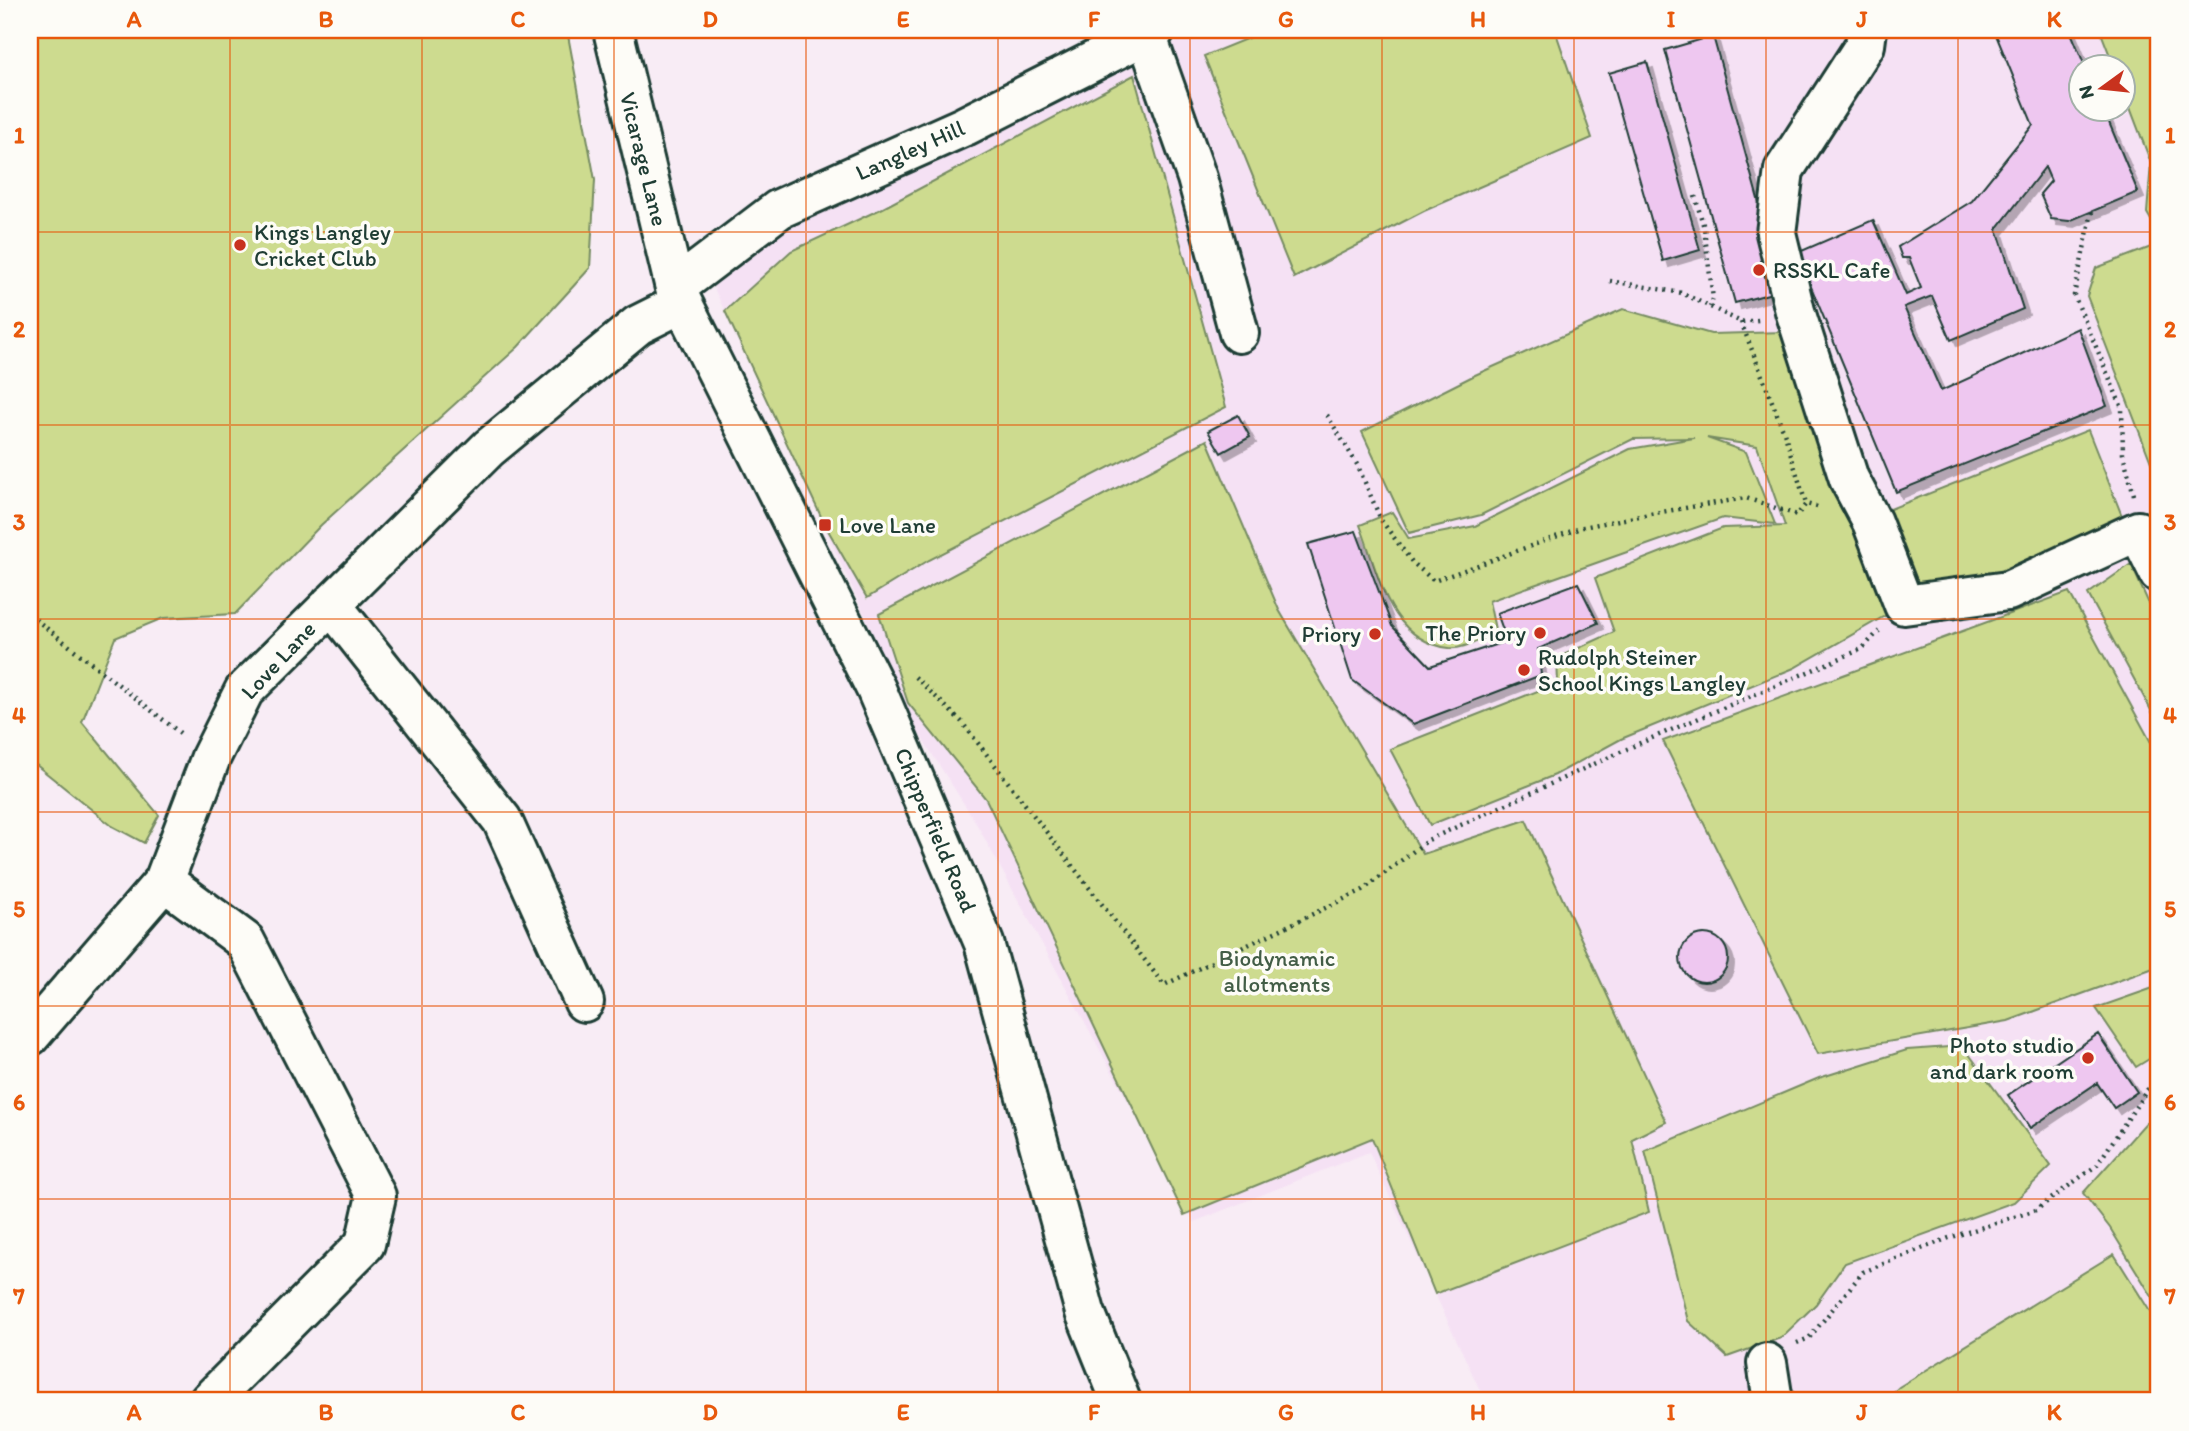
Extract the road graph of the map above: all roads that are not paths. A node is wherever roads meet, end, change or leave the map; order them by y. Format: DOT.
graph roads {
  1 [pos="613,30"];
  2 [pos="1867,30"];
  3 [pos="1150,32"];
  4 [pos="679,295"];
  5 [pos="1239,333"];
  6 [pos="2159,573"];
  7 [pos="331,604"];
  8 [pos="164,881"];
  9 [pos="584,1002"];
  10 [pos="30,1036"];
  11 [pos="1782,1353"];
  12 [pos="209,1401"];
  13 [pos="1121,1401"];
  14 [pos="1773,1401"];
  1 -- 4 [label="street, Vicarage Lane"];
  2 -- 6 [label="street"];
  3 -- 4 [label="street, Langley Hill"];
  3 -- 5 [label="street"];
  4 -- 7 [label="street, Love Lane"];
  4 -- 13 [label="street, Chipperfield Road"];
  7 -- 8 [label="street, Love Lane"];
  7 -- 9 [label="street"];
  8 -- 10 [label="street, Love Lane"];
  8 -- 12 [label="street"];
  11 -- 14 [label="street"];
}
